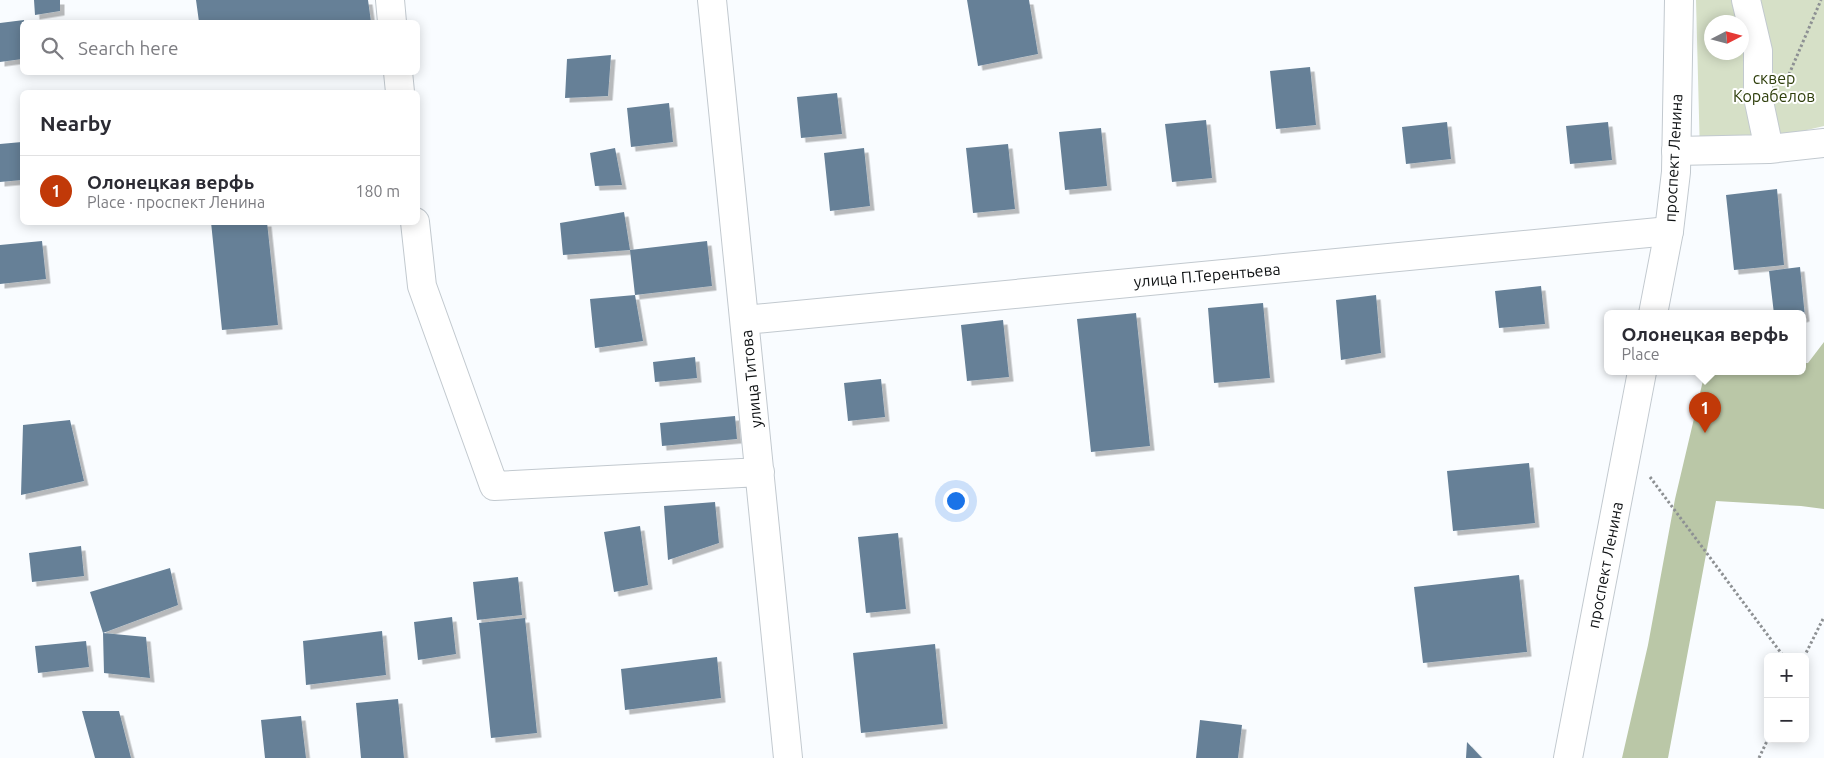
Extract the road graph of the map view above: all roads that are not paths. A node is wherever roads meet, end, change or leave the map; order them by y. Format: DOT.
graph roads {
  1 [pos="390,0"];
  2 [pos="712,0"];
  3 [pos="1679,0"];
  4 [pos="1746,0"];
  5 [pos="392,20"];
  6 [pos="398,75"];
  7 [pos="400,90"];
  8 [pos="1824,142"];
  9 [pos="1769,149"];
  10 [pos="1676,151"];
  11 [pos="415,225"];
  12 [pos="1669,231"];
  13 [pos="1654,310"];
  14 [pos="745,320"];
  15 [pos="1641,375"];
  16 [pos="760,472"];
  17 [pos="788,758"];
  18 [pos="1568,758"];
  1 -- 5 [label="street"];
  2 -- 14 [label="street, улица Титова"];
  3 -- 10 [label="street, проспект Ленина"];
  4 -- 9 [label="street"];
  6 -- 7 [label="street"];
  8 -- 9 [label="street"];
  9 -- 10 [label="street"];
  10 -- 12 [label="street, проспект Ленина"];
  11 -- 16 [label="street"];
  12 -- 13 [label="street, проспект Ленина"];
  12 -- 14 [label="street, улица П.Терентьева"];
  14 -- 16 [label="street, улица Титова"];
  15 -- 18 [label="street, проспект Ленина"];
  16 -- 17 [label="street, улица Титова"];
}
